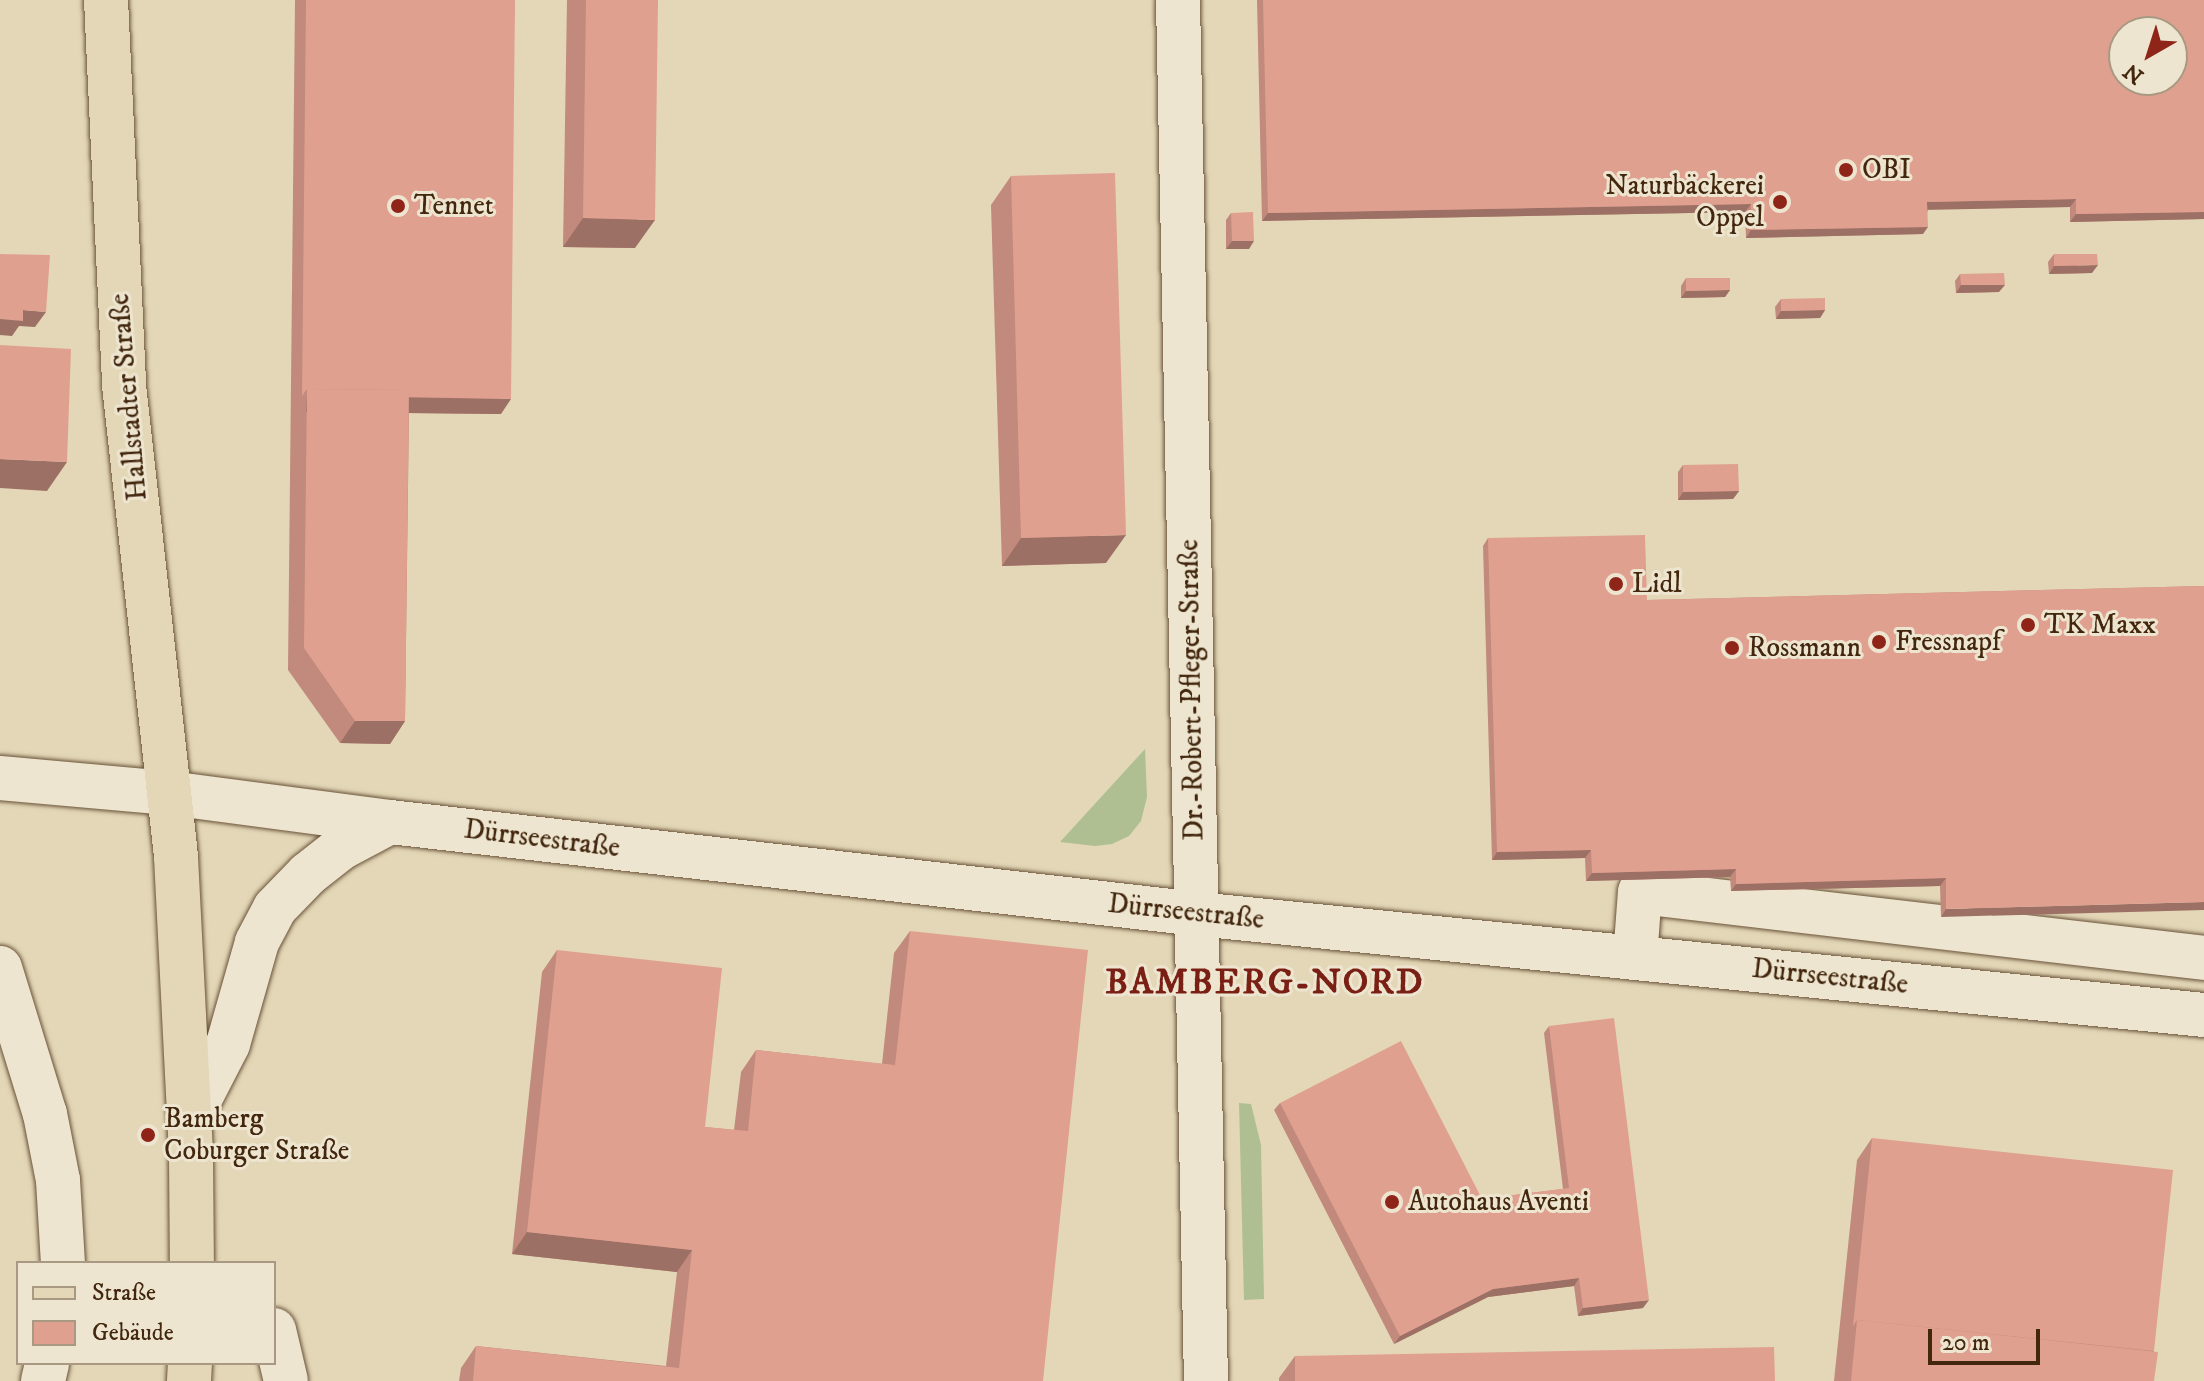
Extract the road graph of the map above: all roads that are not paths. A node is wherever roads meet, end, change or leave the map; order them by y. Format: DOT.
graph roads {
  1 [pos="106,0"];
  2 [pos="1178,0"];
  3 [pos="0,778"];
  4 [pos="169,793"];
  5 [pos="390,822"];
  6 [pos="1197,914"];
  7 [pos="1976,932"];
  8 [pos="1635,958"];
  9 [pos="2204,958"];
  10 [pos="0,968"];
  11 [pos="1970,991"];
  12 [pos="2204,1015"];
  13 [pos="190,1118"];
  14 [pos="63,1261"];
  15 [pos="192,1261"];
  16 [pos="276,1338"];
  17 [pos="286,1381"];
  18 [pos="1206,1381"];
  1 -- 4 [label="main road, Hallstadter Straße"];
  2 -- 6 [label="street, Dr.-Robert-Pfleger-Straße"];
  3 -- 4 [label="street, Dürrseestraße"];
  4 -- 5 [label="street, Dürrseestraße"];
  4 -- 13 [label="main road, Hallstadter Straße"];
  5 -- 6 [label="street, Dürrseestraße"];
  5 -- 13 [label="street"];
  6 -- 8 [label="street, Dürrseestraße"];
  6 -- 18 [label="street, Dr.-Robert-Pfleger-Straße"];
  7 -- 8 [label="street"];
  7 -- 9 [label="street"];
  7 -- 11 [label="street"];
  8 -- 11 [label="street, Dürrseestraße"];
  10 -- 14 [label="street"];
  11 -- 12 [label="street, Dürrseestraße"];
  13 -- 15 [label="main road, Hallstadter Straße"];
  16 -- 17 [label="street"];
}
